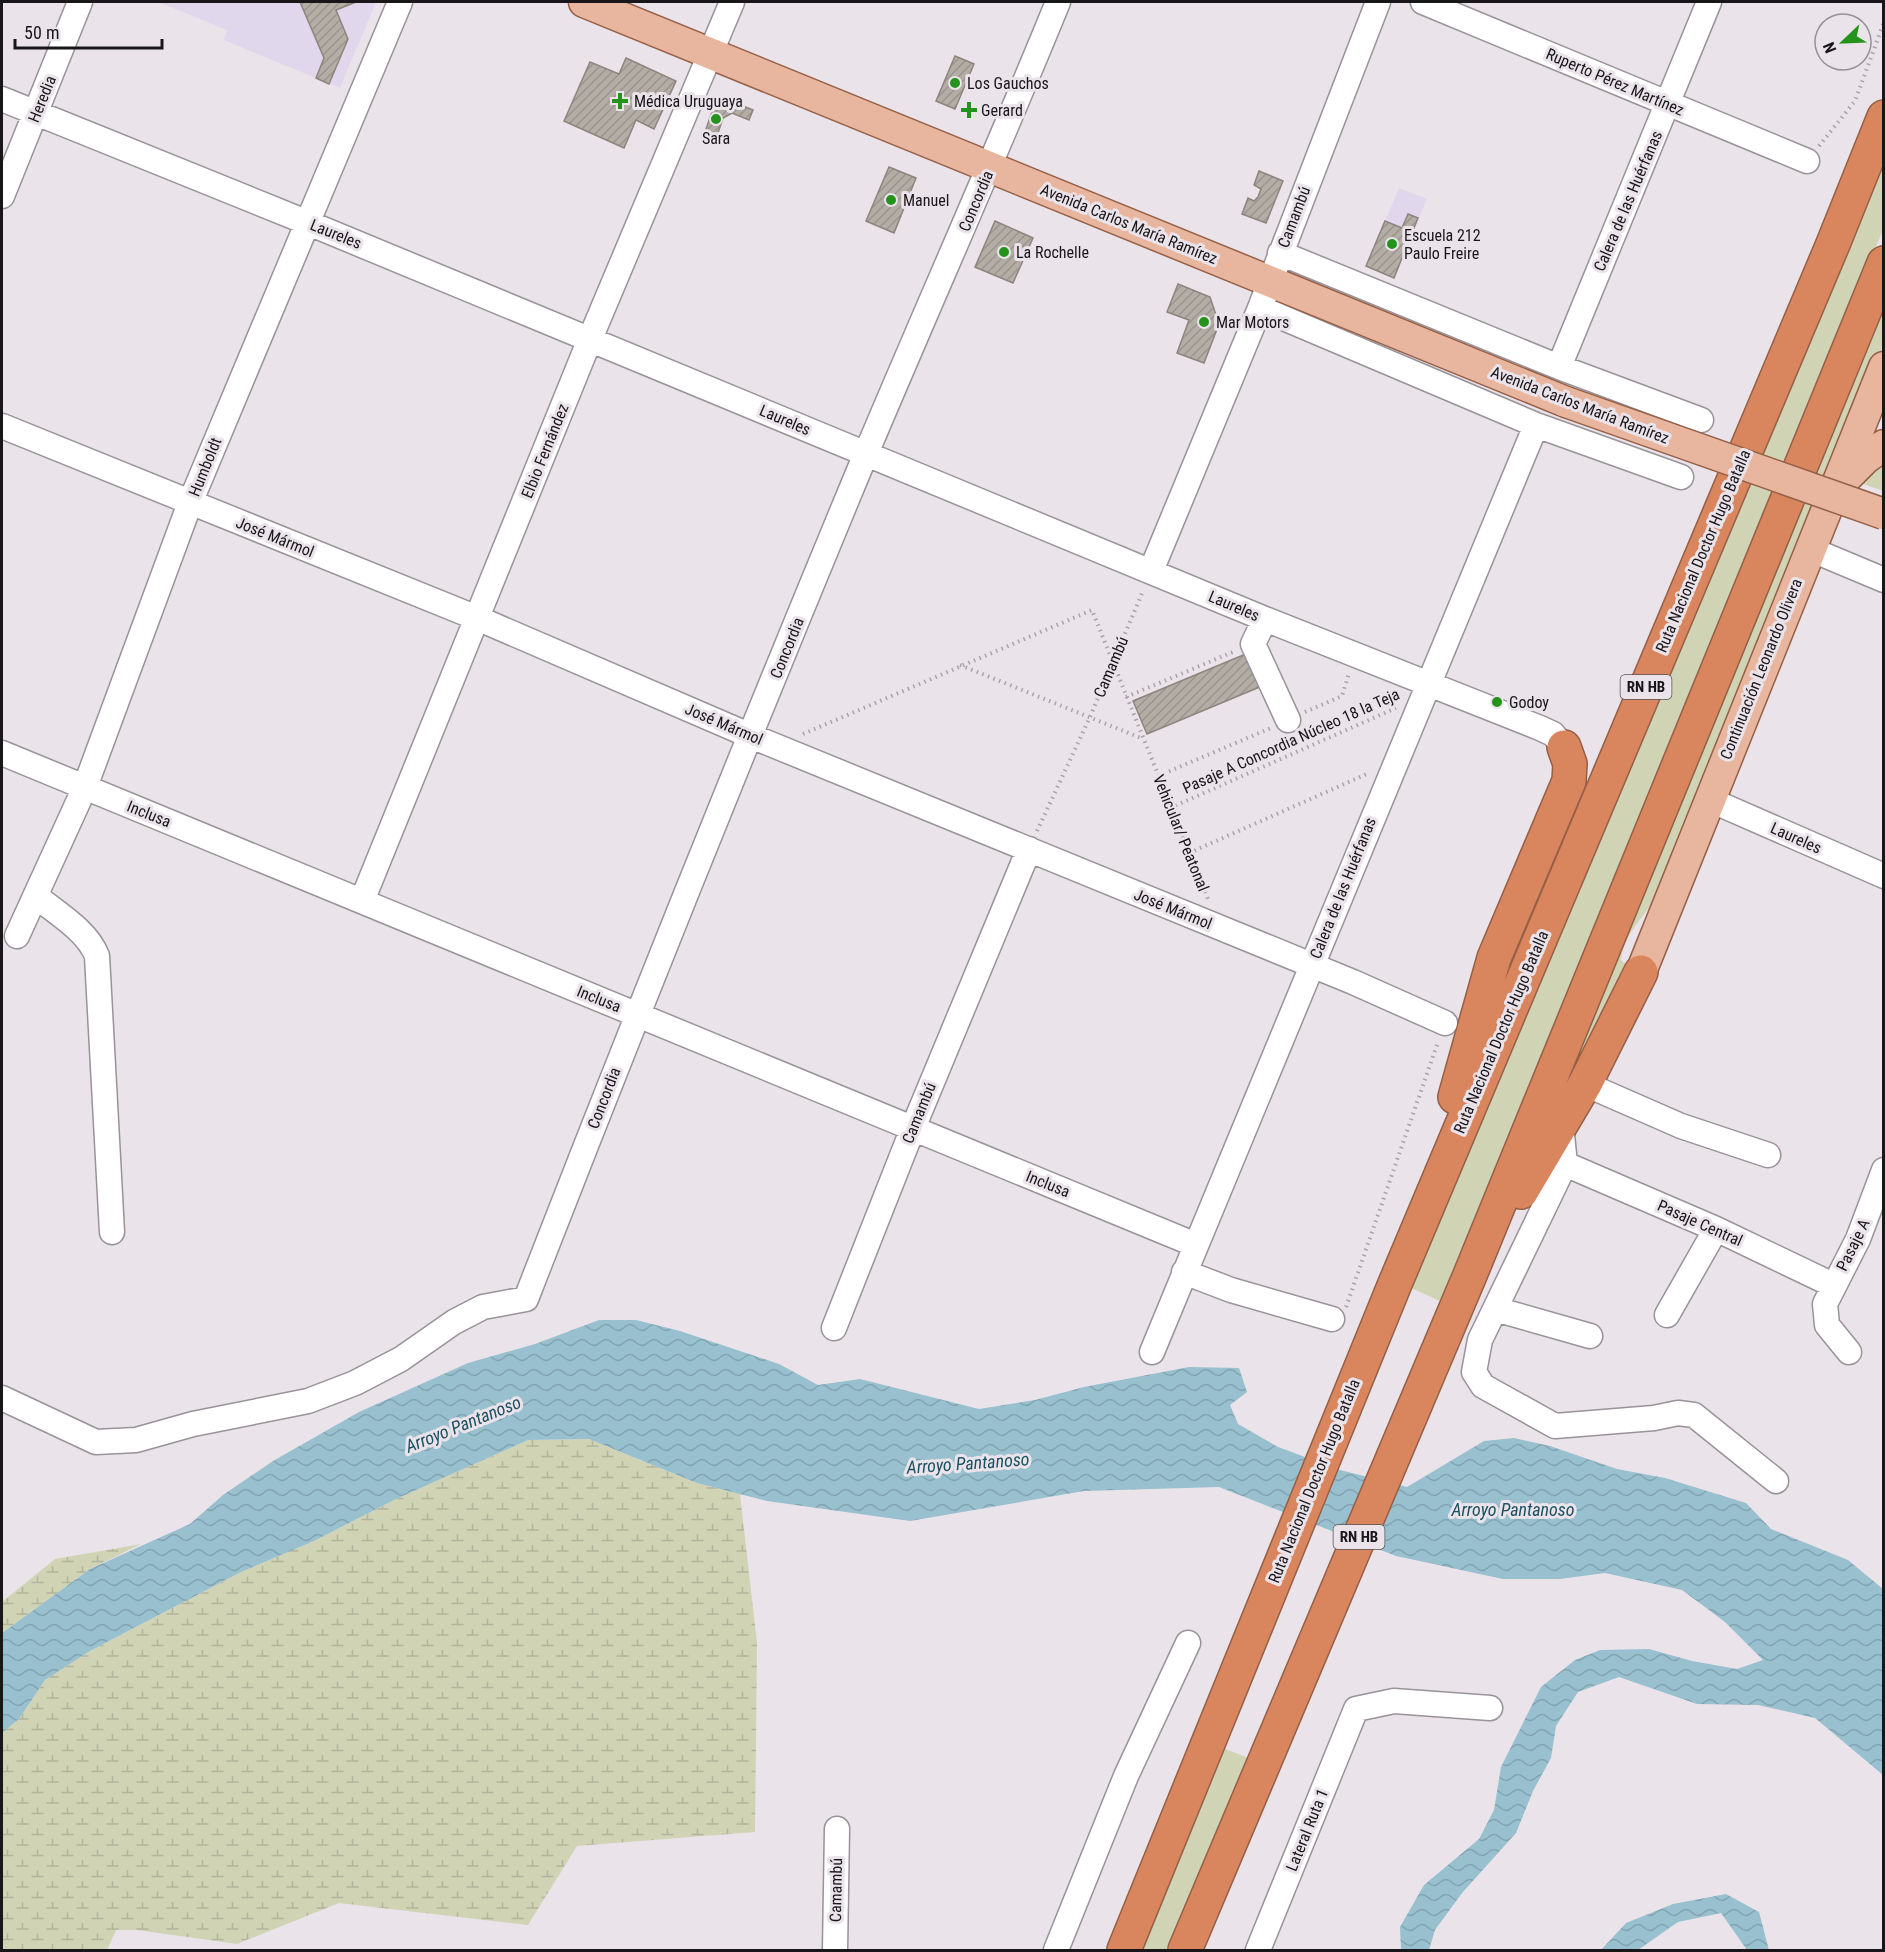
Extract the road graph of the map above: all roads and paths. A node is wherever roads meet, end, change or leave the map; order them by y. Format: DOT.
graph roads {
  1 [pos="80,2"];
  2 [pos="400,2"];
  3 [pos="584,2"];
  4 [pos="732,2"];
  5 [pos="1058,2"];
  6 [pos="1378,2"];
  7 [pos="1423,2"];
  8 [pos="1709,2"];
  9 [pos="1884,22"];
  10 [pos="710,54"];
  11 [pos="2,99"];
  12 [pos="1668,105"];
  13 [pos="36,113"];
  14 [pos="1884,117"];
  15 [pos="1807,161"];
  16 [pos="990,168"];
  17 [pos="2,196"];
  18 [pos="306,222"];
  19 [pos="1884,263"];
  20 [pos="1270,281"];
  21 [pos="590,339"];
  22 [pos="1559,367"];
  23 [pos="1884,367"];
  24 [pos="1536,425"];
  25 [pos="2,426"];
  26 [pos="1884,445"];
  27 [pos="866,454"];
  28 [pos="1835,490"];
  29 [pos="190,503"];
  30 [pos="1884,514"];
  31 [pos="1810,549"];
  32 [pos="1151,571"];
  33 [pos="1884,579"];
  34 [pos="477,618"];
  35 [pos="1265,619"];
  36 [pos="1253,644"];
  37 [pos="1113,664"];
  38 [pos="960,665"];
  39 [pos="1424,690"];
  40 [pos="1126,698"];
  41 [pos="1090,717"];
  42 [pos="1288,720"];
  43 [pos="751,736"];
  44 [pos="1142,738"];
  45 [pos="776,746"];
  46 [pos="1564,747"];
  47 [pos="2,753"];
  48 [pos="1395,761"];
  49 [pos="85,787"];
  50 [pos="1708,799"];
  51 [pos="1170,808"];
  52 [pos="1029,849"];
  53 [pos="1189,853"];
  54 [pos="1884,876"];
  55 [pos="36,896"];
  56 [pos="362,901"];
  57 [pos="1219,928"];
  58 [pos="17,936"];
  59 [pos="1311,965"];
  60 [pos="1641,972"];
  61 [pos="637,1014"];
  62 [pos="1445,1023"];
  63 [pos="1585,1084"];
  64 [pos="1561,1125"];
  65 [pos="913,1128"];
  66 [pos="1768,1155"];
  67 [pos="1565,1164"];
  68 [pos="1884,1170"];
  69 [pos="1716,1229"];
  70 [pos="112,1232"];
  71 [pos="1196,1245"];
  72 [pos="1407,1256"];
  73 [pos="1184,1272"];
  74 [pos="1470,1275"];
  75 [pos="1833,1285"];
  76 [pos="1495,1309"];
  77 [pos="1667,1315"];
  78 [pos="1332,1319"];
  79 [pos="834,1328"];
  80 [pos="1590,1336"];
  81 [pos="1152,1352"];
  82 [pos="1849,1352"];
  83 [pos="2,1398"];
  84 [pos="1776,1481"];
  85 [pos="1188,1643"];
  86 [pos="1490,1708"];
  87 [pos="837,1829"];
  88 [pos="835,1950"];
  89 [pos="1056,1950"];
  90 [pos="1124,1950"];
  91 [pos="1185,1950"];
  92 [pos="1258,1950"];
  1 -- 13 [label="street, Heredia"];
  2 -- 18 [label="street, Humboldt"];
  3 -- 10 [label="main road, Avenida Carlos María Ramírez"];
  4 -- 10 [label="street, Elbio Fernández"];
  5 -- 16 [label="street, Concordia"];
  6 -- 20 [label="street, Camambú"];
  7 -- 12 [label="street, Ruperto Pérez Martínez"];
  8 -- 12 [label="street, Calera de las Huérfanas"];
  9 -- 15 [label="path"];
  10 -- 16 [label="main road, Avenida Carlos María Ramírez"];
  10 -- 21 [label="street, Elbio Fernández"];
  11 -- 13 [label="street, Laureles"];
  12 -- 15 [label="street, Ruperto Pérez Martínez"];
  12 -- 22 [label="street, Calera de las Huérfanas"];
  13 -- 17 [label="street, Heredia"];
  13 -- 18 [label="street, Laureles"];
  14 -- 72 [label="highway, Ruta Nacional Doctor Hugo Batalla / RN HB"];
  16 -- 20 [label="main road, Avenida Carlos María Ramírez"];
  16 -- 27 [label="street, Concordia"];
  18 -- 21 [label="street, Laureles"];
  18 -- 29 [label="street, Humboldt"];
  19 -- 74 [label="highway, RN HB"];
  20 -- 22 [label="street, Avenida Carlos María Ramírez"];
  20 -- 24 [label="street, Avenida Carlos María Ramírez"];
  20 -- 30 [label="main road, Avenida Carlos María Ramírez, bridge"];
  20 -- 32 [label="street, Camambú"];
  21 -- 27 [label="street, Laureles"];
  21 -- 34 [label="street, Elbio Fernández"];
  22 -- 24 [label="street, Avenida Carlos María Ramírez"];
  23 -- 28 [label="main road, Continuación Leonardo Olivera"];
  24 -- 39 [label="street, Calera de las Huérfanas"];
  25 -- 29 [label="street, José Mármol"];
  26 -- 28 [label="main road"];
  27 -- 32 [label="street, Laureles"];
  27 -- 43 [label="street, Concordia"];
  28 -- 31 [label="main road, Continuación Leonardo Olivera"];
  29 -- 34 [label="street, José Mármol"];
  29 -- 49 [label="street, Humboldt"];
  31 -- 33 [label="street"];
  31 -- 50 [label="main road, Continuación Leonardo Olivera"];
  32 -- 35 [label="street, Laureles"];
  32 -- 37 [label="path, Camambú"];
  34 -- 43 [label="street, José Mármol"];
  34 -- 56 [label="street, Elbio Fernández"];
  35 -- 36 [label="street"];
  35 -- 39 [label="street, Laureles"];
  36 -- 40 [label="path"];
  36 -- 42 [label="street"];
  37 -- 38 [label="path, Vehicular/ Peatonal"];
  37 -- 40 [label="path, Vehicular/ Peatonal"];
  37 -- 41 [label="path, Camambú"];
  38 -- 41 [label="path"];
  38 -- 45 [label="path"];
  39 -- 46 [label="street, Laureles"];
  39 -- 48 [label="street, Calera de las Huérfanas"];
  39 -- 51 [label="path, Pasaje A Concordia Núcleo 18 la Teja"];
  40 -- 44 [label="path, Vehicular/ Peatonal"];
  41 -- 44 [label="path"];
  41 -- 52 [label="path, Camambú"];
  43 -- 45 [label="street, José Mármol"];
  43 -- 61 [label="street, Concordia"];
  44 -- 51 [label="path, Vehicular/ Peatonal"];
  45 -- 52 [label="street, José Mármol"];
  46 -- 72 [label="highway"];
  47 -- 49 [label="street, Inclusa"];
  48 -- 53 [label="path"];
  48 -- 59 [label="street, Calera de las Huérfanas"];
  49 -- 55 [label="street, Humboldt"];
  49 -- 56 [label="street, Inclusa"];
  50 -- 54 [label="street, Laureles"];
  50 -- 60 [label="main road, Continuación Leonardo Olivera"];
  51 -- 53 [label="path, Vehicular/ Peatonal"];
  52 -- 57 [label="street, José Mármol"];
  52 -- 65 [label="street, Camambú"];
  53 -- 57 [label="path, Vehicular/ Peatonal"];
  55 -- 58 [label="street, Humboldt"];
  55 -- 70 [label="street"];
  56 -- 61 [label="street, Inclusa"];
  57 -- 59 [label="street, José Mármol"];
  59 -- 62 [label="street, José Mármol"];
  59 -- 71 [label="street, Calera de las Huérfanas"];
  60 -- 63 [label="highway"];
  61 -- 65 [label="street, Inclusa"];
  61 -- 83 [label="street, Concordia"];
  62 -- 78 [label="path"];
  63 -- 64 [label="highway"];
  63 -- 66 [label="street"];
  64 -- 67 [label="street"];
  64 -- 74 [label="highway"];
  65 -- 71 [label="street, Inclusa"];
  65 -- 79 [label="street, Camambú"];
  67 -- 69 [label="street, Pasaje Central"];
  67 -- 76 [label="street"];
  68 -- 75 [label="street, Pasaje A"];
  69 -- 75 [label="street, Pasaje Central"];
  69 -- 77 [label="street"];
  71 -- 73 [label="street, Calera de las Huérfanas"];
  72 -- 90 [label="highway, Ruta Nacional Doctor Hugo Batalla / RN HB"];
  73 -- 78 [label="street"];
  73 -- 81 [label="street, Calera de las Huérfanas"];
  74 -- 91 [label="highway, RN HB"];
  75 -- 82 [label="street, Pasaje A"];
  76 -- 80 [label="street"];
  76 -- 84 [label="street"];
  85 -- 89 [label="street"];
  86 -- 92 [label="street, Lateral Ruta 1"];
  87 -- 88 [label="street, Camambú"];
}
